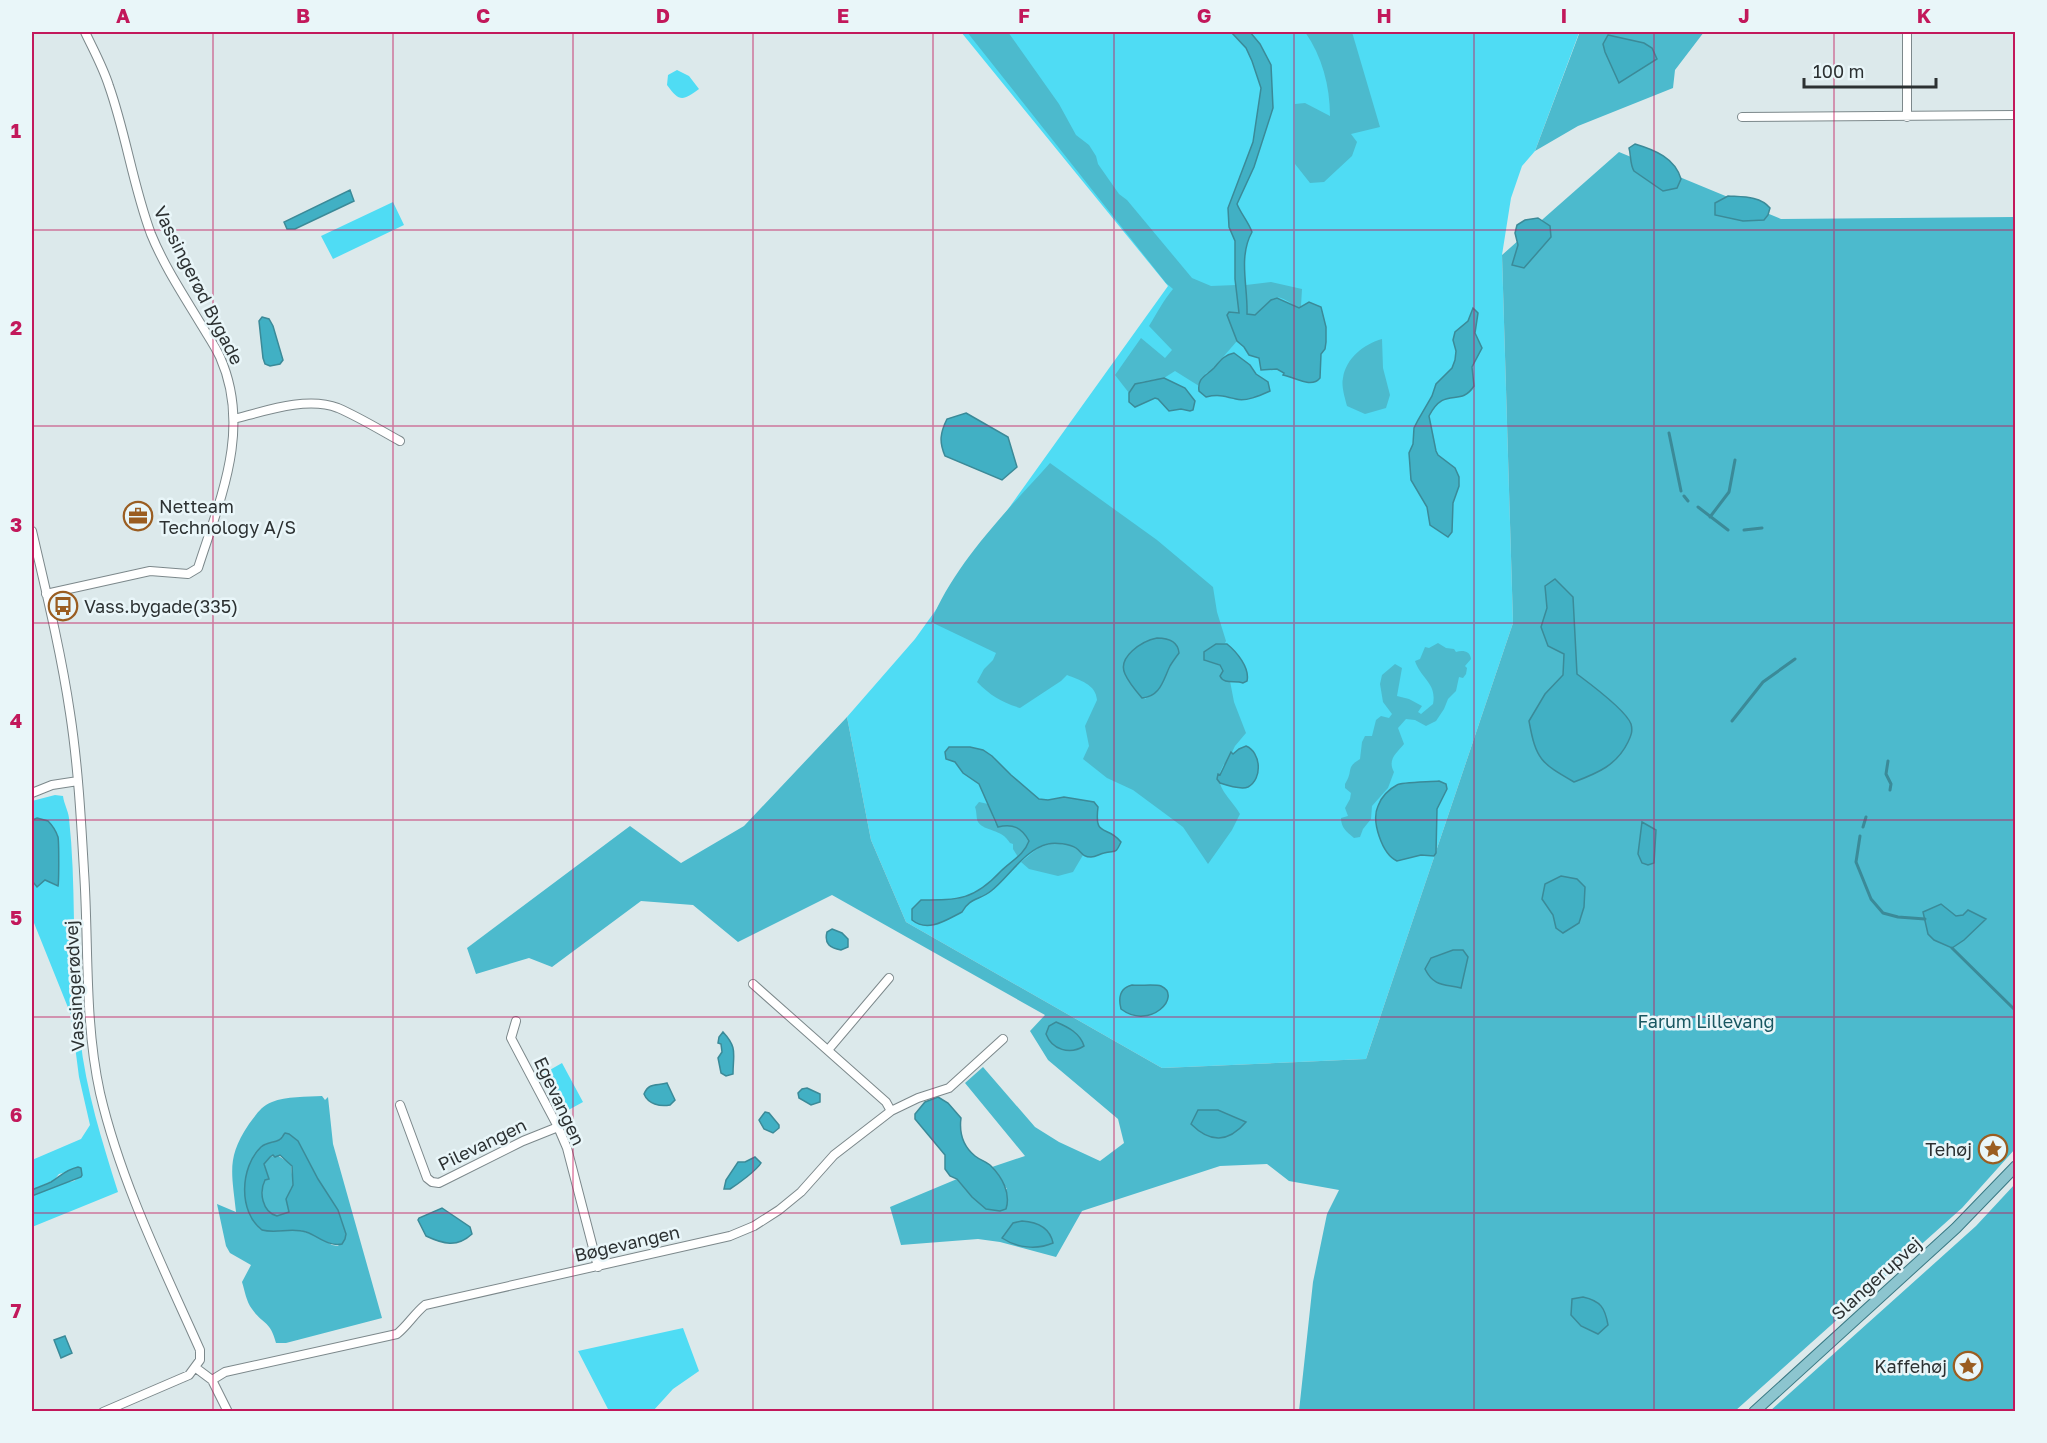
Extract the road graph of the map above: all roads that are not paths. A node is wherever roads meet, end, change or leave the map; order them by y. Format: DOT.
graph roads {
  1 [pos="85,32"];
  2 [pos="1907,32"];
  3 [pos="2016,115"];
  4 [pos="1742,117"];
  5 [pos="1907,117"];
  6 [pos="234,419"];
  7 [pos="400,441"];
  8 [pos="32,531"];
  9 [pos="46,594"];
  10 [pos="78,781"];
  11 [pos="32,793"];
  12 [pos="889,978"];
  13 [pos="753,984"];
  14 [pos="516,1021"];
  15 [pos="1003,1040"];
  16 [pos="828,1050"];
  17 [pos="400,1105"];
  18 [pos="891,1111"];
  19 [pos="558,1126"];
  20 [pos="2016,1166"];
  21 [pos="597,1267"];
  22 [pos="196,1368"];
  23 [pos="212,1380"];
  24 [pos="103,1412"];
  25 [pos="228,1412"];
  26 [pos="1754,1412"];
  1 -- 6 [label="street, Vassingerød Bygade"];
  2 -- 5 [label="street"];
  3 -- 5 [label="street"];
  4 -- 5 [label="street"];
  6 -- 7 [label="street"];
  6 -- 9 [label="street, Vassingerød Bygade"];
  8 -- 9 [label="street, Vassingerødvej"];
  9 -- 10 [label="street, Vassingerødvej"];
  10 -- 11 [label="street"];
  10 -- 22 [label="street, Vassingerødvej"];
  12 -- 16 [label="street"];
  13 -- 16 [label="street"];
  14 -- 19 [label="street, Egevangen"];
  15 -- 18 [label="street, Bøgevangen"];
  16 -- 18 [label="street"];
  17 -- 19 [label="street, Pilevangen"];
  18 -- 21 [label="street, Bøgevangen"];
  19 -- 21 [label="street, Egevangen"];
  20 -- 26 [label="main road, Slangerupvej"];
  21 -- 23 [label="street, Bøgevangen"];
  22 -- 23 [label="street"];
  22 -- 24 [label="street"];
  23 -- 25 [label="street"];
}
